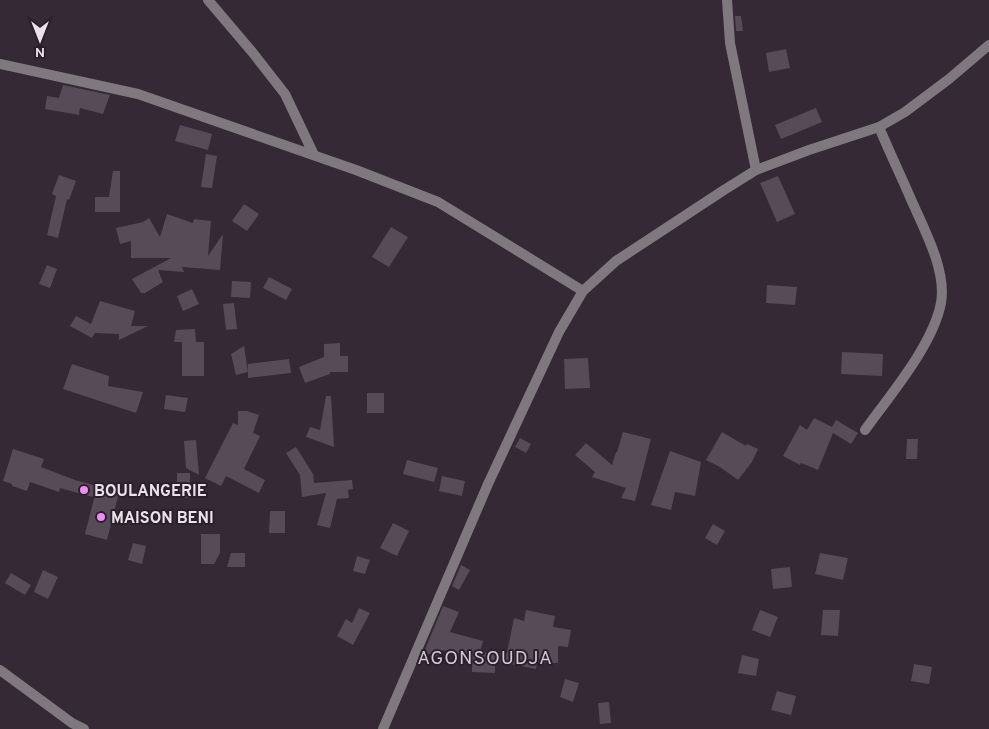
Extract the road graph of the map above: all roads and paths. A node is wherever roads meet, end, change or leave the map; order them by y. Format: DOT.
graph roads {
  1 [pos="208,0"];
  2 [pos="727,0"];
  3 [pos="989,44"];
  4 [pos="0,64"];
  5 [pos="879,127"];
  6 [pos="314,155"];
  7 [pos="756,170"];
  8 [pos="583,291"];
  9 [pos="865,430"];
  10 [pos="0,670"];
  11 [pos="84,729"];
  12 [pos="383,729"];
  1 -- 6 [label="street"];
  2 -- 7 [label="street"];
  3 -- 5 [label="street"];
  4 -- 6 [label="street"];
  5 -- 7 [label="street"];
  5 -- 9 [label="street"];
  6 -- 8 [label="street"];
  7 -- 8 [label="street"];
  8 -- 12 [label="street"];
  10 -- 11 [label="street"];
}
